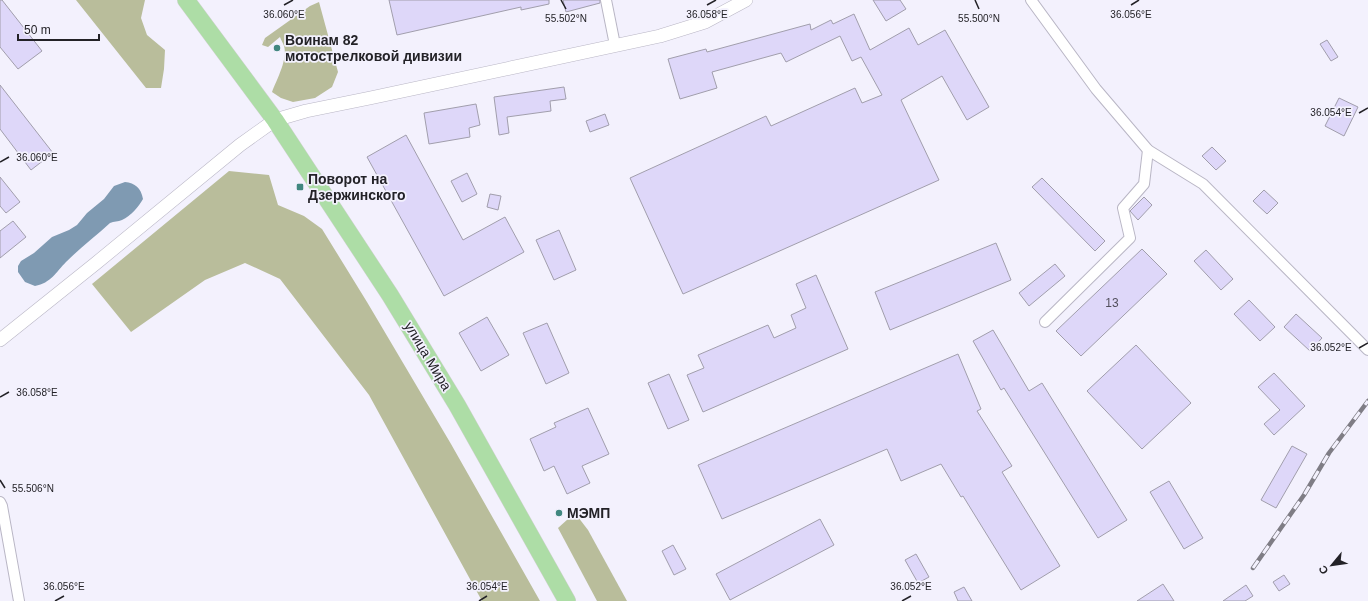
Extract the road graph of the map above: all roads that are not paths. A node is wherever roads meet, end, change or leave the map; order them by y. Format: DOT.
graph roads {
  1 [pos="186,0"];
  2 [pos="606,0"];
  3 [pos="746,0"];
  4 [pos="1031,0"];
  5 [pos="615,46"];
  6 [pos="275,120"];
  7 [pos="1148,150"];
  8 [pos="1045,322"];
  9 [pos="0,340"];
  10 [pos="1368,350"];
  11 [pos="0,502"];
  12 [pos="19,601"];
  13 [pos="567,601"];
  1 -- 6 [label="main road, улица Мира"];
  2 -- 5 [label="street"];
  3 -- 5 [label="street"];
  4 -- 7 [label="street"];
  5 -- 6 [label="street"];
  6 -- 9 [label="street"];
  6 -- 13 [label="main road, улица Мира"];
  7 -- 8 [label="street"];
  7 -- 10 [label="street"];
  11 -- 12 [label="street"];
}
